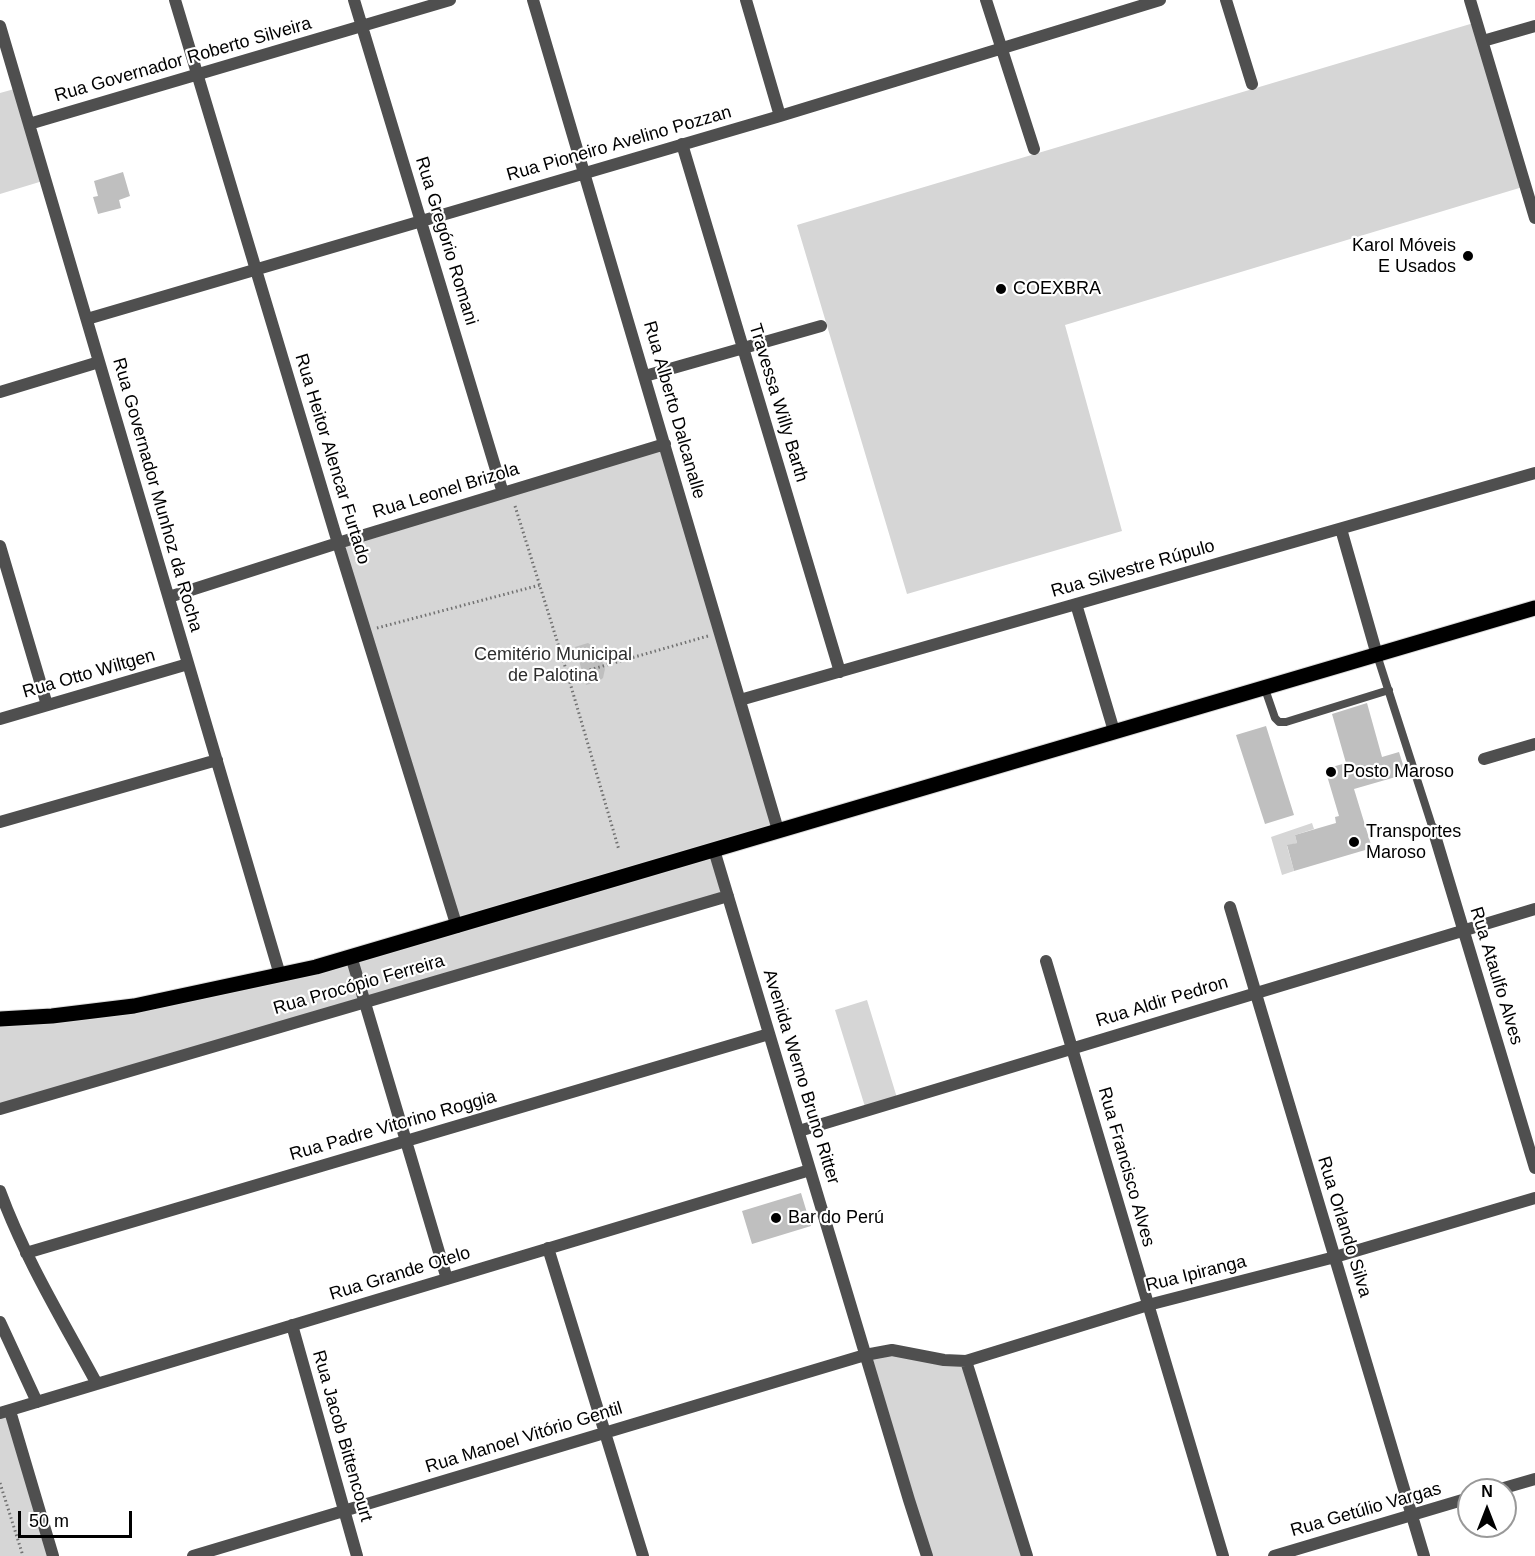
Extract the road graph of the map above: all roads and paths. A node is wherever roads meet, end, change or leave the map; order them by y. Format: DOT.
graph roads {
  1 [pos="175,0"];
  2 [pos="354,0"];
  3 [pos="450,0"];
  4 [pos="533,0"];
  5 [pos="746,0"];
  6 [pos="986,0"];
  7 [pos="1160,0"];
  8 [pos="1226,0"];
  9 [pos="1470,0"];
  10 [pos="0,26"];
  11 [pos="362,26"];
  12 [pos="1535,26"];
  13 [pos="1483,41"];
  14 [pos="1002,49"];
  15 [pos="198,75"];
  16 [pos="1252,84"];
  17 [pos="780,116"];
  18 [pos="29,124"];
  19 [pos="682,144"];
  20 [pos="1034,148"];
  21 [pos="585,173"];
  22 [pos="1535,218"];
  23 [pos="421,221"];
  24 [pos="256,270"];
  25 [pos="87,319"];
  26 [pos="821,326"];
  27 [pos="742,348"];
  28 [pos="99,362"];
  29 [pos="645,376"];
  30 [pos="0,392"];
  31 [pos="665,444"];
  32 [pos="1535,472"];
  33 [pos="503,493"];
  34 [pos="514,506"];
  35 [pos="1341,529"];
  36 [pos="338,543"];
  37 [pos="0,546"];
  38 [pos="540,585"];
  39 [pos="169,597"];
  40 [pos="1076,604"];
  41 [pos="1535,608"];
  42 [pos="375,628"];
  43 [pos="720,633"];
  44 [pos="1377,655"];
  45 [pos="189,664"];
  46 [pos="840,672"];
  47 [pos="568,676"];
  48 [pos="1265,688"];
  49 [pos="1389,690"];
  50 [pos="740,700"];
  51 [pos="47,705"];
  52 [pos="0,719"];
  53 [pos="1114,731"];
  54 [pos="1535,744"];
  55 [pos="1484,759"];
  56 [pos="217,760"];
  57 [pos="0,822"];
  58 [pos="1433,829"];
  59 [pos="778,830"];
  60 [pos="714,849"];
  61 [pos="619,850"];
  62 [pos="728,896"];
  63 [pos="1230,908"];
  64 [pos="1535,909"];
  65 [pos="456,927"];
  66 [pos="1464,930"];
  67 [pos="351,956"];
  68 [pos="1046,961"];
  69 [pos="280,975"];
  70 [pos="1255,993"];
  71 [pos="364,1002"];
  72 [pos="0,1019"];
  73 [pos="769,1034"];
  74 [pos="1073,1047"];
  75 [pos="0,1109"];
  76 [pos="799,1131"];
  77 [pos="406,1141"];
  78 [pos="1535,1168"];
  79 [pos="810,1170"];
  80 [pos="0,1191"];
  81 [pos="1535,1197"];
  82 [pos="548,1248"];
  83 [pos="26,1253"];
  84 [pos="1335,1257"];
  85 [pos="447,1279"];
  86 [pos="1148,1305"];
  87 [pos="0,1322"];
  88 [pos="292,1325"];
  89 [pos="865,1355"];
  90 [pos="966,1361"];
  91 [pos="97,1384"];
  92 [pos="37,1402"];
  93 [pos="5,1412"];
  94 [pos="605,1433"];
  95 [pos="1535,1479"];
  96 [pos="0,1483"];
  97 [pos="1517,1484"];
  98 [pos="1457,1502"];
  99 [pos="345,1510"];
  100 [pos="1412,1515"];
  101 [pos="23,1556"];
  102 [pos="53,1556"];
  103 [pos="193,1556"];
  104 [pos="357,1556"];
  105 [pos="643,1556"];
  106 [pos="927,1556"];
  107 [pos="1027,1556"];
  108 [pos="1223,1556"];
  109 [pos="1274,1556"];
  110 [pos="1424,1556"];
  1 -- 15 [label="street, Rua Heitor Alencar Furtado"];
  2 -- 11 [label="street, Rua Gregório Romani"];
  3 -- 11 [label="street, Rua Governador Roberto Silveira"];
  4 -- 21 [label="street, Rua Alberto Dalcanalle"];
  5 -- 17 [label="street"];
  6 -- 14 [label="street"];
  7 -- 14 [label="street, Rua Pioneiro Avelino Pozzan"];
  8 -- 16 [label="street"];
  9 -- 13 [label="street"];
  10 -- 18 [label="street, Rua Governador Munhoz da Rocha"];
  11 -- 15 [label="street, Rua Governador Roberto Silveira"];
  11 -- 23 [label="street, Rua Gregório Romani"];
  12 -- 13 [label="street"];
  13 -- 22 [label="street"];
  14 -- 17 [label="street, Rua Pioneiro Avelino Pozzan"];
  14 -- 20 [label="street"];
  15 -- 18 [label="street, Rua Governador Roberto Silveira"];
  15 -- 24 [label="street, Rua Heitor Alencar Furtado"];
  17 -- 19 [label="street, Rua Pioneiro Avelino Pozzan"];
  18 -- 25 [label="street, Rua Governador Munhoz da Rocha"];
  19 -- 21 [label="street, Rua Pioneiro Avelino Pozzan"];
  19 -- 27 [label="street, Travessa Willy Barth"];
  21 -- 23 [label="street, Rua Pioneiro Avelino Pozzan"];
  21 -- 29 [label="street, Rua Alberto Dalcanalle"];
  23 -- 24 [label="street, Rua Pioneiro Avelino Pozzan"];
  23 -- 33 [label="street, Rua Gregório Romani"];
  24 -- 25 [label="street, Rua Pioneiro Avelino Pozzan"];
  24 -- 36 [label="street, Rua Heitor Alencar Furtado"];
  25 -- 28 [label="street, Rua Governador Munhoz da Rocha"];
  26 -- 27 [label="street"];
  27 -- 29 [label="street"];
  27 -- 46 [label="street, Travessa Willy Barth"];
  28 -- 30 [label="street"];
  28 -- 39 [label="street, Rua Governador Munhoz da Rocha"];
  29 -- 31 [label="street, Rua Alberto Dalcanalle"];
  31 -- 33 [label="street, Rua Leonel Brizola"];
  31 -- 43 [label="street, Rua Alberto Dalcanalle"];
  32 -- 35 [label="street, Rua Silvestre Rúpulo"];
  33 -- 36 [label="street, Rua Leonel Brizola"];
  34 -- 38 [label="path"];
  35 -- 40 [label="street, Rua Silvestre Rúpulo"];
  35 -- 44 [label="street"];
  36 -- 39 [label="street, Rua Leonel Brizola"];
  36 -- 65 [label="street, Rua Heitor Alencar Furtado"];
  37 -- 51 [label="street"];
  38 -- 42 [label="path"];
  38 -- 47 [label="path"];
  39 -- 45 [label="street, Rua Governador Munhoz da Rocha"];
  40 -- 46 [label="street, Rua Silvestre Rúpulo"];
  40 -- 53 [label="street"];
  41 -- 44 [label="main road"];
  43 -- 47 [label="path"];
  43 -- 50 [label="street, Rua Alberto Dalcanalle"];
  44 -- 48 [label="main road"];
  44 -- 49 [label="lane"];
  45 -- 51 [label="street, Rua Otto Wiltgen"];
  45 -- 56 [label="street, Rua Governador Munhoz da Rocha"];
  46 -- 50 [label="street, Rua Silvestre Rúpulo"];
  47 -- 61 [label="path"];
  48 -- 49 [label="lane"];
  48 -- 53 [label="main road"];
  49 -- 58 [label="lane"];
  50 -- 59 [label="street, Rua Alberto Dalcanalle"];
  51 -- 52 [label="street, Rua Otto Wiltgen"];
  53 -- 59 [label="main road"];
  54 -- 55 [label="street"];
  56 -- 57 [label="street"];
  56 -- 69 [label="street, Rua Governador Munhoz da Rocha"];
  58 -- 66 [label="street, Rua Ataulfo Alves"];
  59 -- 60 [label="main road"];
  60 -- 62 [label="street, Avenida Werno Bruno Ritter"];
  60 -- 65 [label="main road"];
  62 -- 71 [label="street, Rua Procópio Ferreira"];
  62 -- 73 [label="street, Avenida Werno Bruno Ritter"];
  63 -- 70 [label="street, Rua Orlando Silva"];
  64 -- 66 [label="street, Rua Aldir Pedron"];
  65 -- 67 [label="main road"];
  66 -- 70 [label="street, Rua Aldir Pedron"];
  66 -- 78 [label="street, Rua Ataulfo Alves"];
  67 -- 69 [label="main road"];
  67 -- 71 [label="street"];
  68 -- 74 [label="street, Rua Francisco Alves"];
  69 -- 72 [label="main road"];
  70 -- 74 [label="street, Rua Aldir Pedron"];
  70 -- 84 [label="street, Rua Orlando Silva"];
  71 -- 75 [label="street, Rua Procópio Ferreira"];
  71 -- 77 [label="street"];
  73 -- 76 [label="street, Avenida Werno Bruno Ritter"];
  73 -- 77 [label="street, Rua Padre Vitorino Roggia"];
  74 -- 76 [label="street, Rua Aldir Pedron"];
  74 -- 86 [label="street, Rua Francisco Alves"];
  76 -- 79 [label="street, Avenida Werno Bruno Ritter"];
  77 -- 83 [label="street, Rua Padre Vitorino Roggia"];
  77 -- 85 [label="street"];
  79 -- 82 [label="street, Rua Grande Otelo"];
  79 -- 89 [label="street, Avenida Werno Bruno Ritter"];
  80 -- 83 [label="street"];
  81 -- 84 [label="street, Rua Ipiranga"];
  82 -- 85 [label="street, Rua Grande Otelo"];
  82 -- 94 [label="street"];
  83 -- 91 [label="street"];
  84 -- 86 [label="street, Rua Ipiranga"];
  84 -- 100 [label="street, Rua Orlando Silva"];
  85 -- 88 [label="street, Rua Grande Otelo"];
  86 -- 90 [label="street, Rua Ipiranga"];
  86 -- 108 [label="street, Rua Francisco Alves"];
  87 -- 92 [label="street"];
  88 -- 91 [label="street, Rua Grande Otelo"];
  88 -- 99 [label="street, Rua Jacob Bittencourt"];
  89 -- 90 [label="street, Rua Ipiranga"];
  89 -- 94 [label="street, Rua Manoel Vitório Gentil"];
  89 -- 106 [label="street, Avenida Werno Bruno Ritter"];
  90 -- 107 [label="street"];
  91 -- 92 [label="street, Rua Grande Otelo"];
  92 -- 93 [label="street, Rua Grande Otelo"];
  93 -- 102 [label="street"];
  94 -- 99 [label="street, Rua Manoel Vitório Gentil"];
  94 -- 105 [label="street"];
  95 -- 97 [label="street"];
  96 -- 101 [label="path"];
  98 -- 100 [label="street, Rua Getúlio Vargas"];
  99 -- 103 [label="street, Rua Manoel Vitório Gentil"];
  99 -- 104 [label="street, Rua Jacob Bittencourt"];
  100 -- 109 [label="street, Rua Getúlio Vargas"];
  100 -- 110 [label="street, Rua Orlando Silva"];
}
